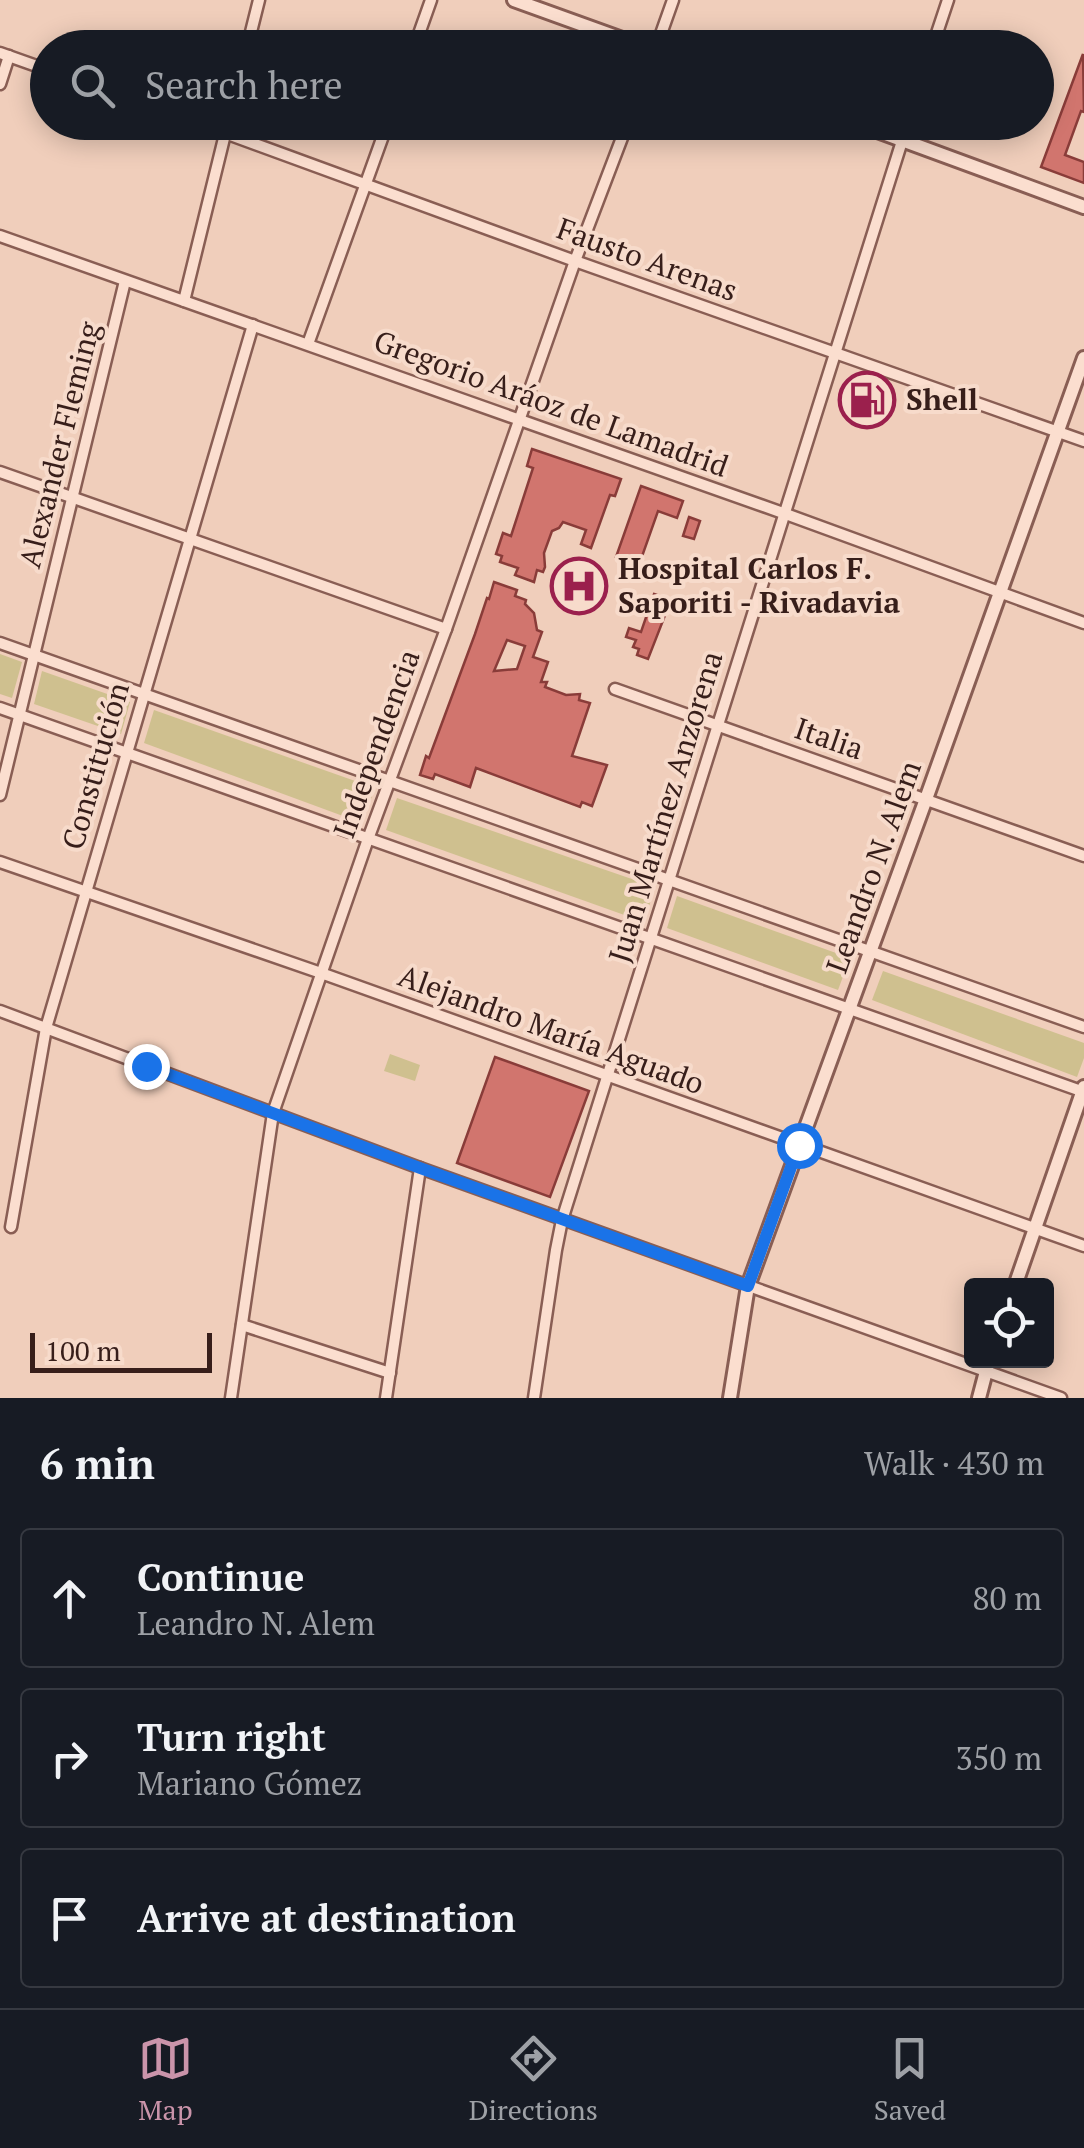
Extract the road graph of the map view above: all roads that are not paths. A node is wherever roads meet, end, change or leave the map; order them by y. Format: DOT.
graph roads {
  1 [pos="259,0"];
  2 [pos="431,0"];
  3 [pos="514,0"];
  4 [pos="673,0"];
  5 [pos="948,0"];
  6 [pos="252,30"];
  7 [pos="420,30"];
  8 [pos="598,30"];
  9 [pos="662,30"];
  10 [pos="938,30"];
  11 [pos="5,54"];
  12 [pos="30,63"];
  13 [pos="0,84"];
  14 [pos="224,140"];
  15 [pos="256,140"];
  16 [pos="382,140"];
  17 [pos="621,140"];
  18 [pos="902,140"];
  19 [pos="366,185"];
  20 [pos="1084,207"];
  21 [pos="0,236"];
  22 [pos="576,261"];
  23 [pos="125,281"];
  24 [pos="184,300"];
  25 [pos="253,325"];
  26 [pos="308,344"];
  27 [pos="835,353"];
  28 [pos="1084,358"];
  29 [pos="520,420"];
  30 [pos="1056,432"];
  31 [pos="1084,440"];
  32 [pos="0,472"];
  33 [pos="73,498"];
  34 [pos="784,514"];
  35 [pos="190,539"];
  36 [pos="998,592"];
  37 [pos="1084,623"];
  38 [pos="446,629"];
  39 [pos="0,643"];
  40 [pos="34,654"];
  41 [pos="615,690"];
  42 [pos="144,693"];
  43 [pos="0,708"];
  44 [pos="19,715"];
  45 [pos="716,727"];
  46 [pos="126,752"];
  47 [pos="390,781"];
  48 [pos="0,794"];
  49 [pos="926,799"];
  50 [pos="368,839"];
  51 [pos="1084,856"];
  52 [pos="0,862"];
  53 [pos="669,881"];
  54 [pos="85,892"];
  55 [pos="652,938"];
  56 [pos="870,951"];
  57 [pos="320,973"];
  58 [pos="848,1009"];
  59 [pos="0,1011"];
  60 [pos="46,1028"];
  61 [pos="1084,1028"];
  62 [pos="608,1077"];
  63 [pos="1084,1090"];
  64 [pos="273,1113"];
  65 [pos="799,1145"];
  66 [pos="420,1168"];
  67 [pos="562,1220"];
  68 [pos="11,1227"];
  69 [pos="1034,1228"];
  70 [pos="1084,1246"];
  71 [pos="1017,1278"];
  72 [pos="748,1286"];
  73 [pos="242,1325"];
  74 [pos="964,1358"];
  75 [pos="986,1368"];
  76 [pos="992,1368"];
  77 [pos="390,1373"];
  78 [pos="231,1398"];
  79 [pos="386,1398"];
  80 [pos="534,1398"];
  81 [pos="730,1398"];
  82 [pos="979,1398"];
  83 [pos="1062,1398"];
  1 -- 6 [label="street"];
  2 -- 7 [label="street"];
  3 -- 8 [label="street"];
  4 -- 9 [label="street"];
  5 -- 10 [label="street"];
  11 -- 12 [label="street"];
  11 -- 13 [label="street"];
  14 -- 24 [label="street"];
  15 -- 19 [label="street, Fausto Arenas"];
  16 -- 19 [label="street"];
  17 -- 22 [label="street, Independencia"];
  18 -- 20 [label="street"];
  18 -- 27 [label="street, Juan Martínez Anzorena"];
  19 -- 22 [label="street, Fausto Arenas"];
  19 -- 26 [label="street"];
  21 -- 23 [label="street, Gregorio Aráoz de Lamadrid"];
  22 -- 27 [label="street, Fausto Arenas"];
  22 -- 29 [label="street, Independencia"];
  23 -- 24 [label="street, Gregorio Aráoz de Lamadrid"];
  23 -- 33 [label="street, Alexander Fleming"];
  24 -- 25 [label="street, Gregorio Aráoz de Lamadrid"];
  25 -- 26 [label="street, Gregorio Aráoz de Lamadrid"];
  25 -- 35 [label="street, Constitución"];
  26 -- 29 [label="street, Gregorio Aráoz de Lamadrid"];
  27 -- 30 [label="street, Fausto Arenas"];
  27 -- 34 [label="street, Juan Martínez Anzorena"];
  28 -- 30 [label="street, Leandro N. Alem"];
  29 -- 34 [label="street, Gregorio Aráoz de Lamadrid"];
  29 -- 38 [label="street, Independencia"];
  30 -- 31 [label="street, Fausto Arenas"];
  30 -- 36 [label="street, Leandro N. Alem"];
  32 -- 33 [label="street"];
  33 -- 35 [label="street"];
  33 -- 40 [label="street, Alexander Fleming"];
  34 -- 36 [label="street, Gregorio Aráoz de Lamadrid"];
  34 -- 45 [label="street, Juan Martínez Anzorena"];
  35 -- 38 [label="street"];
  35 -- 42 [label="street, Constitución"];
  36 -- 37 [label="street, Gregorio Aráoz de Lamadrid"];
  36 -- 49 [label="street, Leandro N. Alem"];
  38 -- 47 [label="street, Independencia"];
  39 -- 40 [label="street"];
  40 -- 42 [label="street"];
  40 -- 44 [label="street, Alexander Fleming"];
  41 -- 45 [label="street, Italia"];
  42 -- 46 [label="street, Constitución"];
  42 -- 47 [label="street"];
  43 -- 44 [label="street"];
  44 -- 46 [label="street"];
  44 -- 48 [label="street, Alexander Fleming"];
  45 -- 49 [label="street, Italia"];
  45 -- 53 [label="street, Juan Martínez Anzorena"];
  46 -- 50 [label="street"];
  46 -- 54 [label="street, Constitución"];
  47 -- 50 [label="street, Independencia"];
  47 -- 53 [label="street"];
  49 -- 51 [label="street, Italia"];
  49 -- 56 [label="street, Leandro N. Alem"];
  50 -- 55 [label="street"];
  50 -- 57 [label="street, Independencia"];
  52 -- 54 [label="street, Alejandro María Aguado"];
  53 -- 55 [label="street, Juan Martínez Anzorena"];
  53 -- 56 [label="street"];
  54 -- 57 [label="street, Alejandro María Aguado"];
  54 -- 60 [label="street, Constitución"];
  55 -- 58 [label="street"];
  55 -- 62 [label="street, Juan Martínez Anzorena"];
  56 -- 58 [label="street, Leandro N. Alem"];
  56 -- 61 [label="street"];
  57 -- 62 [label="street, Alejandro María Aguado"];
  57 -- 64 [label="street, Independencia"];
  58 -- 63 [label="street"];
  58 -- 65 [label="street, Leandro N. Alem"];
  59 -- 60 [label="street"];
  60 -- 64 [label="street"];
  60 -- 68 [label="street, Constitución"];
  62 -- 65 [label="street, Alejandro María Aguado"];
  62 -- 67 [label="street, Juan Martínez Anzorena"];
  63 -- 69 [label="street"];
  64 -- 66 [label="street"];
  64 -- 73 [label="street, Independencia"];
  65 -- 69 [label="street, Alejandro María Aguado"];
  65 -- 72 [label="street, Leandro N. Alem"];
  66 -- 67 [label="street"];
  66 -- 77 [label="street"];
  67 -- 72 [label="street"];
  67 -- 80 [label="street, Juan Martínez Anzorena"];
  69 -- 70 [label="street, Alejandro María Aguado"];
  69 -- 71 [label="street"];
  72 -- 74 [label="street"];
  72 -- 81 [label="street, Leandro N. Alem"];
  73 -- 77 [label="street"];
  73 -- 78 [label="street, Independencia"];
  75 -- 82 [label="street"];
  76 -- 83 [label="street"];
  77 -- 79 [label="street"];
}
